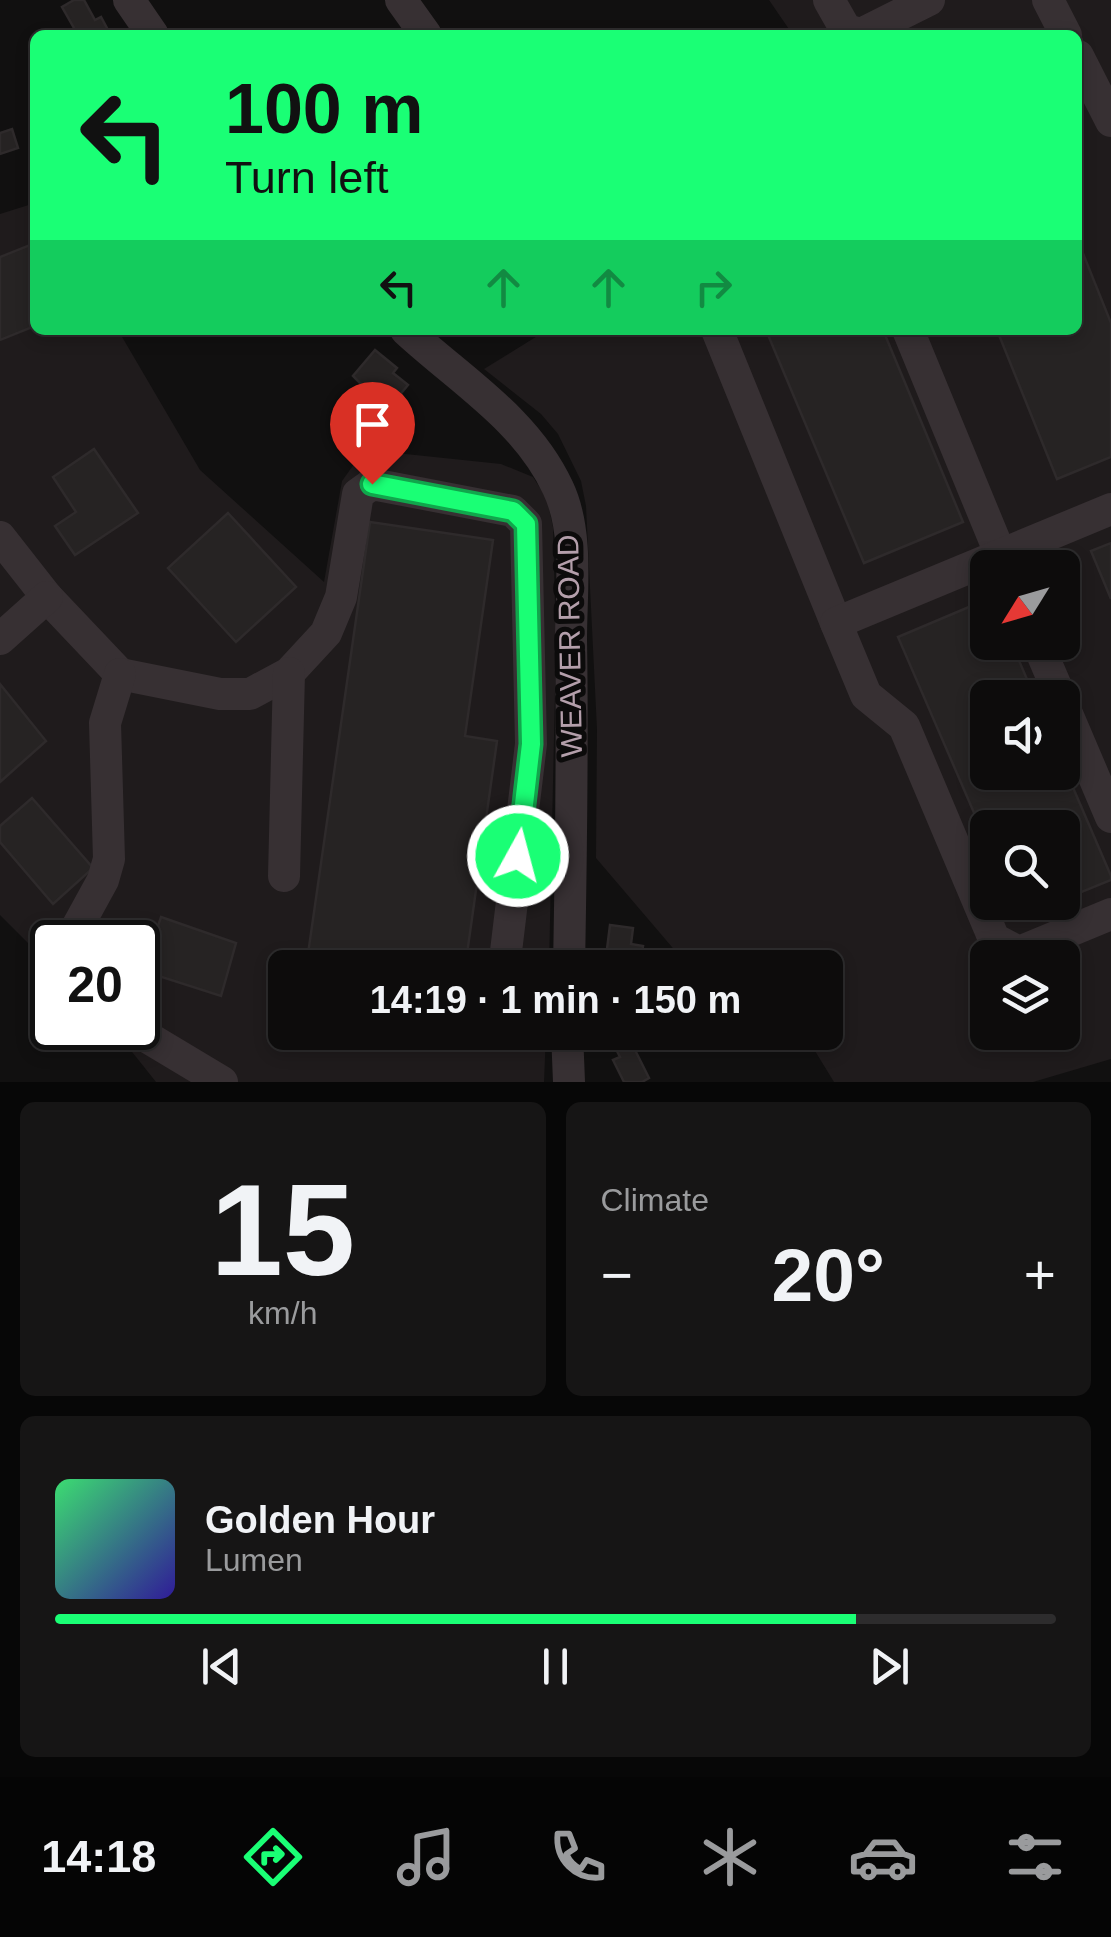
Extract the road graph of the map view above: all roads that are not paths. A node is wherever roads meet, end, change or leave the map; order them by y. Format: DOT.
graph roads {
  1 [pos="129,0"];
  2 [pos="401,0"];
  3 [pos="829,0"];
  4 [pos="930,0"];
  5 [pos="1048,0"];
  6 [pos="150,30"];
  7 [pos="422,30"];
  8 [pos="846,30"];
  9 [pos="868,30"];
  10 [pos="1063,30"];
  11 [pos="1082,68"];
  12 [pos="1098,118"];
  13 [pos="412,335"];
  14 [pos="719,335"];
  15 [pos="910,335"];
  16 [pos="1111,509"];
  17 [pos="0,538"];
  18 [pos="998,550"];
  19 [pos="1027,550"];
  20 [pos="970,574"];
  21 [pos="47,598"];
  22 [pos="836,623"];
  23 [pos="0,639"];
  24 [pos="289,673"];
  25 [pos="120,674"];
  26 [pos="1080,743"];
  27 [pos="1111,817"];
  28 [pos="284,876"];
  29 [pos="1111,914"];
  30 [pos="81,920"];
  31 [pos="506,950"];
  32 [pos="569,950"];
  33 [pos="160,1045"];
  34 [pos="568,1050"];
  35 [pos="222,1082"];
  36 [pos="569,1082"];
  1 -- 6 [label="street"];
  2 -- 7 [label="street"];
  3 -- 8 [label="street"];
  4 -- 9 [label="street"];
  5 -- 10 [label="street"];
  11 -- 12 [label="street"];
  13 -- 32 [label="street, WEAVER ROAD"];
  14 -- 22 [label="street"];
  15 -- 18 [label="street"];
  16 -- 19 [label="street"];
  17 -- 21 [label="street"];
  20 -- 22 [label="street"];
  21 -- 23 [label="street"];
  21 -- 25 [label="street"];
  22 -- 29 [label="street"];
  24 -- 25 [label="street"];
  24 -- 28 [label="street"];
  24 -- 31 [label="street"];
  25 -- 30 [label="street"];
  26 -- 27 [label="street"];
  33 -- 35 [label="street"];
  34 -- 36 [label="street"];
}
